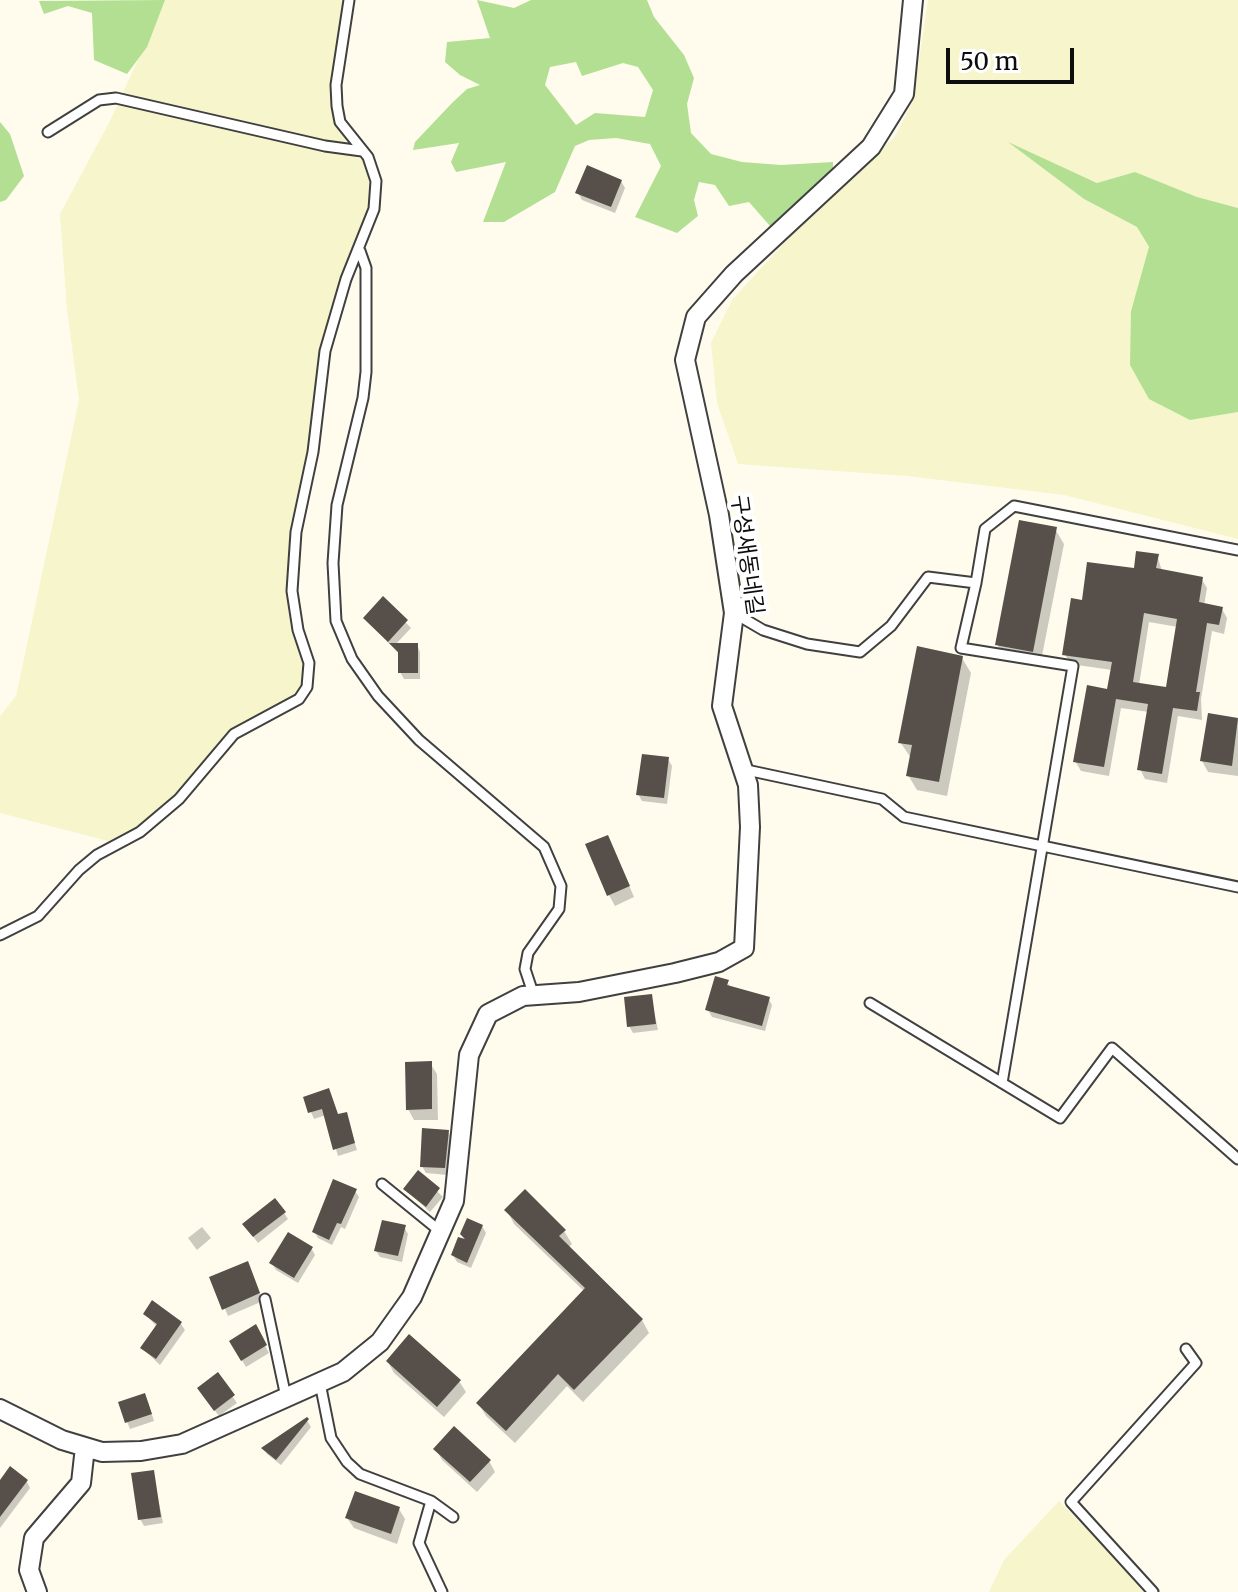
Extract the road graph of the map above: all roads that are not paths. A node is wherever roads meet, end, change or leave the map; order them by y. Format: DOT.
graph roads {
  1 [pos="349,0"];
  2 [pos="913,0"];
  3 [pos="48,132"];
  4 [pos="362,151"];
  5 [pos="360,251"];
  6 [pos="1238,550"];
  7 [pos="976,583"];
  8 [pos="734,613"];
  9 [pos="742,769"];
  10 [pos="1044,846"];
  11 [pos="1238,887"];
  12 [pos="0,935"];
  13 [pos="534,996"];
  14 [pos="870,1003"];
  15 [pos="1002,1083"];
  16 [pos="1238,1159"];
  17 [pos="382,1184"];
  18 [pos="441,1232"];
  19 [pos="265,1299"];
  20 [pos="1186,1349"];
  21 [pos="320,1383"];
  22 [pos="287,1399"];
  23 [pos="0,1409"];
  24 [pos="85,1447"];
  25 [pos="431,1501"];
  26 [pos="453,1517"];
  27 [pos="37,1592"];
  28 [pos="442,1592"];
  29 [pos="1153,1592"];
  1 -- 4 [label="lane"];
  2 -- 8 [label="street, 구성새동네길"];
  3 -- 4 [label="lane"];
  4 -- 5 [label="lane"];
  5 -- 12 [label="lane"];
  5 -- 13 [label="lane"];
  6 -- 7 [label="lane"];
  7 -- 8 [label="lane"];
  7 -- 10 [label="lane"];
  8 -- 9 [label="street, 구성새동네길"];
  9 -- 10 [label="lane"];
  9 -- 13 [label="street, 구성새동네길"];
  10 -- 11 [label="lane"];
  10 -- 15 [label="lane"];
  13 -- 18 [label="street, 구성새동네길"];
  14 -- 15 [label="lane"];
  15 -- 16 [label="lane"];
  17 -- 18 [label="lane"];
  18 -- 21 [label="street, 구성새동네길"];
  19 -- 22 [label="lane"];
  20 -- 29 [label="lane"];
  21 -- 22 [label="street, 구성새동네길"];
  21 -- 25 [label="lane"];
  22 -- 24 [label="street, 구성새동네길"];
  23 -- 24 [label="street, 구성새동네길"];
  24 -- 27 [label="street"];
  25 -- 26 [label="lane"];
  25 -- 28 [label="lane"];
}
